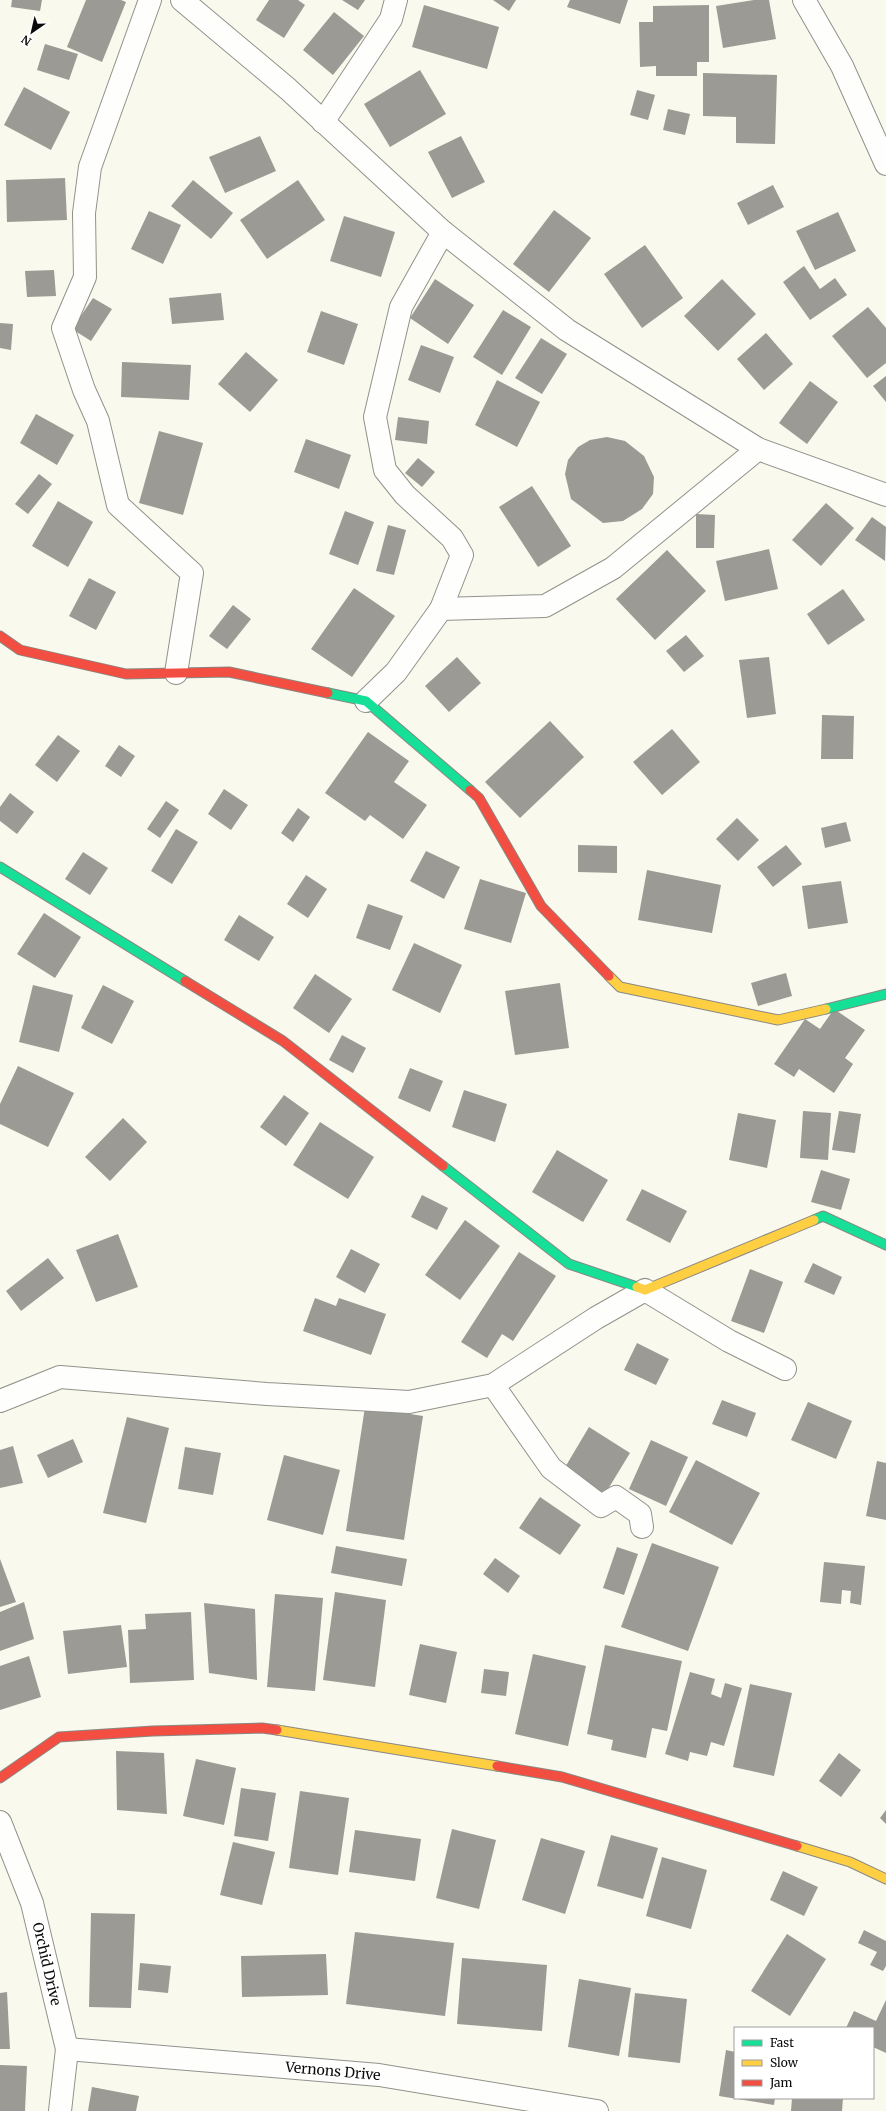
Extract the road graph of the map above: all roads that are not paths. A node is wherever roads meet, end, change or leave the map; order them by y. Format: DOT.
graph roads {
  1 [pos="150,0"];
  2 [pos="182,0"];
  3 [pos="396,0"];
  4 [pos="804,0"];
  5 [pos="323,122"];
  6 [pos="886,164"];
  7 [pos="444,232"];
  8 [pos="758,449"];
  9 [pos="886,495"];
  10 [pos="441,609"];
  11 [pos="0,636"];
  12 [pos="176,673"];
  13 [pos="366,701"];
  14 [pos="0,867"];
  15 [pos="886,994"];
  16 [pos="886,1245"];
  17 [pos="645,1290"];
  18 [pos="785,1369"];
  19 [pos="493,1385"];
  20 [pos="0,1401"];
  21 [pos="642,1527"];
  22 [pos="0,1778"];
  23 [pos="0,1822"];
  24 [pos="886,1879"];
  25 [pos="67,2049"];
  26 [pos="60,2111"];
  27 [pos="596,2111"];
  1 -- 12 [label="street"];
  2 -- 5 [label="street"];
  3 -- 5 [label="street"];
  4 -- 6 [label="street"];
  5 -- 7 [label="street"];
  7 -- 8 [label="street"];
  7 -- 10 [label="street"];
  8 -- 9 [label="street"];
  8 -- 10 [label="street"];
  10 -- 13 [label="street"];
  11 -- 12 [label="street"];
  12 -- 13 [label="street"];
  13 -- 15 [label="street"];
  14 -- 17 [label="street"];
  16 -- 17 [label="street"];
  17 -- 18 [label="street"];
  17 -- 19 [label="street"];
  19 -- 20 [label="street"];
  19 -- 21 [label="street"];
  22 -- 24 [label="street"];
  23 -- 25 [label="street, Orchid Drive"];
  25 -- 26 [label="street, Orchid Drive"];
  25 -- 27 [label="street, Vernons Drive"];
}
